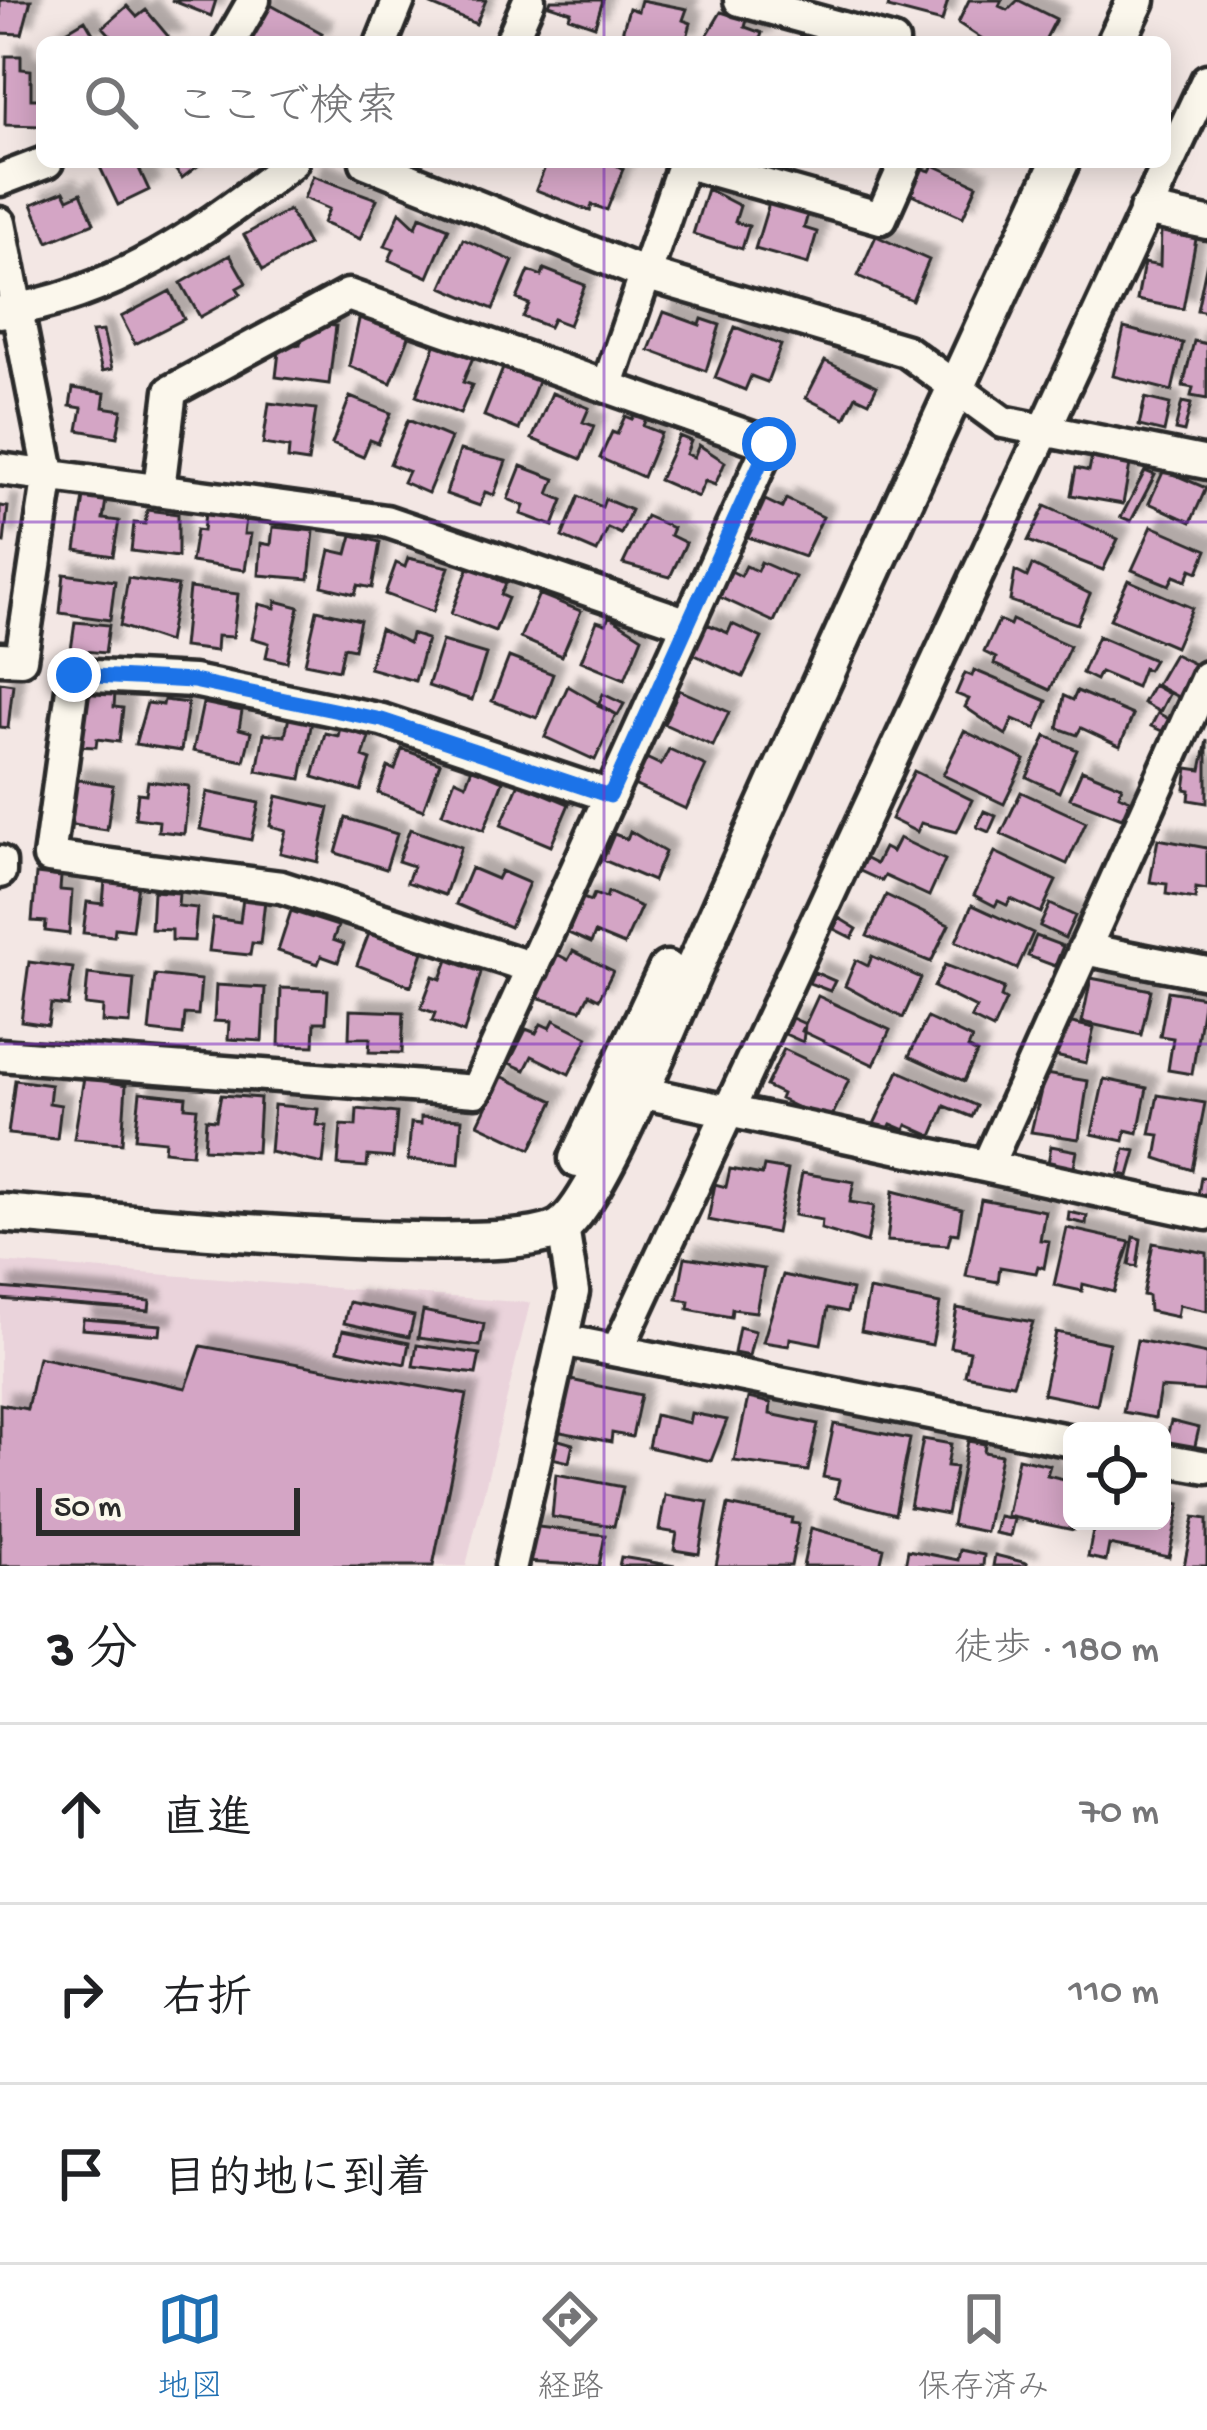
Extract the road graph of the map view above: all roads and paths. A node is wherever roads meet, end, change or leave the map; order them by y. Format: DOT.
graph roads {
  1 [pos="254,0"];
  2 [pos="399,0"];
  3 [pos="529,0"];
  4 [pos="740,0"];
  5 [pos="1113,0"];
  6 [pos="1136,0"];
  7 [pos="233,36"];
  8 [pos="384,36"];
  9 [pos="514,36"];
  10 [pos="871,36"];
  11 [pos="1098,36"];
  12 [pos="1119,36"];
  13 [pos="1207,80"];
  14 [pos="1171,155"];
  15 [pos="36,166"];
  16 [pos="285,168"];
  17 [pos="381,168"];
  18 [pos="682,168"];
  19 [pos="705,168"];
  20 [pos="903,168"];
  21 [pos="1036,168"];
  22 [pos="1057,168"];
  23 [pos="1165,168"];
  24 [pos="0,180"];
  25 [pos="1145,210"];
  26 [pos="0,223"];
  27 [pos="1207,223"];
  28 [pos="645,274"];
  29 [pos="7,311"];
  30 [pos="947,381"];
  31 [pos="607,387"];
  32 [pos="1042,430"];
  33 [pos="1207,463"];
  34 [pos="0,469"];
  35 [pos="50,473"];
  36 [pos="159,489"];
  37 [pos="688,624"];
  38 [pos="0,658"];
  39 [pos="1207,677"];
  40 [pos="1199,714"];
  41 [pos="610,796"];
  42 [pos="0,862"];
  43 [pos="0,872"];
  44 [pos="1084,949"];
  45 [pos="532,968"];
  46 [pos="1207,973"];
  47 [pos="0,1055"];
  48 [pos="640,1092"];
  49 [pos="727,1112"];
  50 [pos="987,1166"];
  51 [pos="0,1191"];
  52 [pos="0,1213"];
  53 [pos="1207,1214"];
  54 [pos="563,1227"];
  55 [pos="562,1340"];
  56 [pos="617,1351"];
  57 [pos="1063,1439"];
  58 [pos="1171,1461"];
  59 [pos="1207,1467"];
  60 [pos="511,1566"];
  1 -- 7 [label="street"];
  2 -- 8 [label="street"];
  3 -- 9 [label="street"];
  4 -- 10 [label="street"];
  5 -- 11 [label="street"];
  6 -- 12 [label="street"];
  13 -- 14 [label="street"];
  15 -- 24 [label="street"];
  16 -- 29 [label="street"];
  17 -- 28 [label="street"];
  18 -- 28 [label="street"];
  19 -- 20 [label="street"];
  21 -- 30 [label="street"];
  22 -- 30 [label="street"];
  23 -- 25 [label="street"];
  25 -- 27 [label="street"];
  25 -- 32 [label="street"];
  26 -- 29 [label="street"];
  28 -- 30 [label="street"];
  28 -- 31 [label="street"];
  29 -- 35 [label="street"];
  30 -- 32 [label="street"];
  30 -- 48 [label="street"];
  30 -- 51 [label="street"];
  31 -- 36 [label="street"];
  31 -- 37 [label="street"];
  32 -- 33 [label="street"];
  32 -- 49 [label="street"];
  34 -- 35 [label="street"];
  35 -- 36 [label="street"];
  35 -- 38 [label="street"];
  36 -- 37 [label="street"];
  37 -- 41 [label="street"];
  39 -- 40 [label="street"];
  40 -- 44 [label="street"];
  41 -- 45 [label="street"];
  41 -- 45 [label="street"];
  42 -- 43 [label="street"];
  44 -- 46 [label="street"];
  44 -- 50 [label="street"];
  45 -- 47 [label="street"];
  48 -- 49 [label="street"];
  48 -- 54 [label="street"];
  49 -- 50 [label="street"];
  49 -- 56 [label="street"];
  50 -- 53 [label="street"];
  52 -- 54 [label="street"];
  54 -- 55 [label="street"];
  55 -- 56 [label="street"];
  55 -- 60 [label="street"];
  56 -- 57 [label="street"];
  58 -- 59 [label="street"];
}
